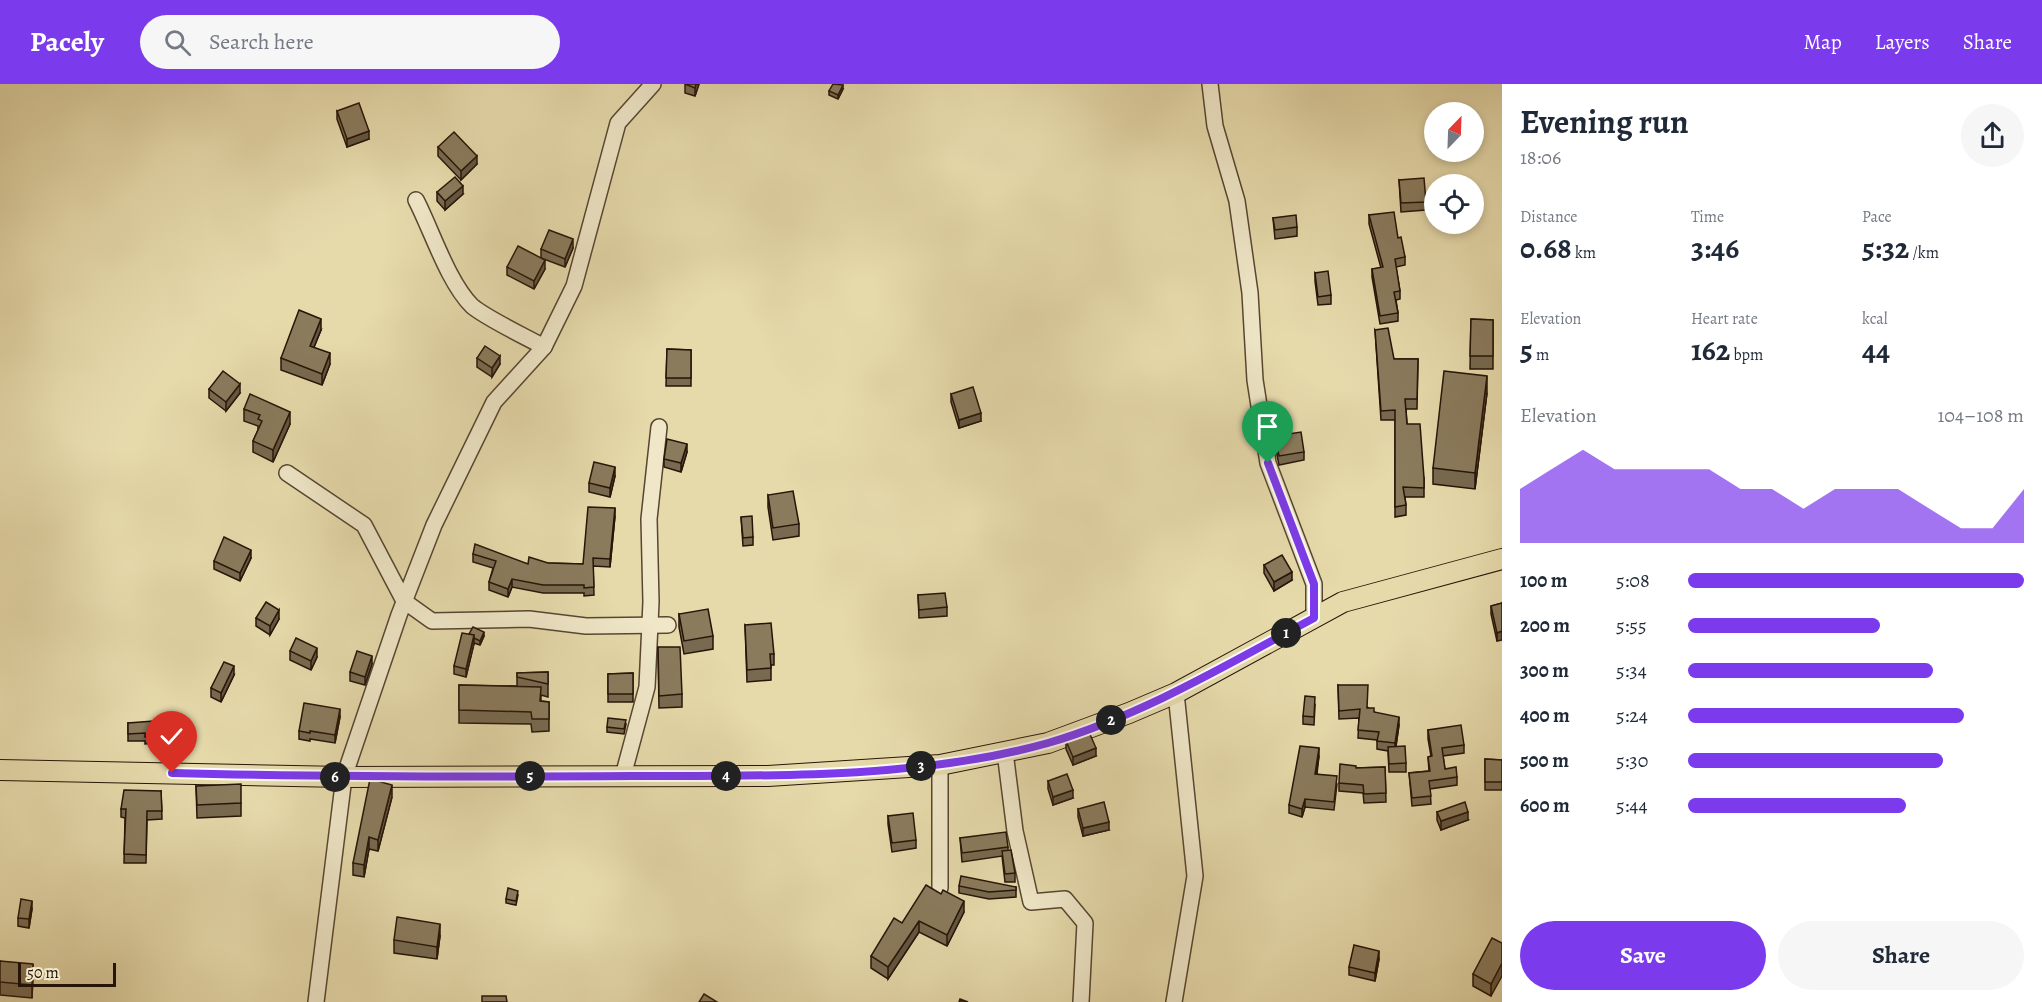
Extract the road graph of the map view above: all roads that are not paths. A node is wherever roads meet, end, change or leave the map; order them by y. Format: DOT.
graph roads {
  1 [pos="653,84"];
  2 [pos="1210,84"];
  3 [pos="416,200"];
  4 [pos="544,347"];
  5 [pos="659,427"];
  6 [pos="287,473"];
  7 [pos="1502,559"];
  8 [pos="404,601"];
  9 [pos="1314,618"];
  10 [pos="650,624"];
  11 [pos="668,625"];
  12 [pos="1176,693"];
  13 [pos="1005,752"];
  14 [pos="940,765"];
  15 [pos="0,770"];
  16 [pos="623,776"];
  17 [pos="344,777"];
  18 [pos="940,888"];
  19 [pos="316,1002"];
  20 [pos="1081,1002"];
  21 [pos="1174,1002"];
  1 -- 4 [label="street"];
  2 -- 9 [label="street"];
  3 -- 4 [label="street"];
  4 -- 8 [label="street"];
  5 -- 10 [label="street"];
  6 -- 8 [label="street"];
  7 -- 9 [label="main road"];
  8 -- 10 [label="street"];
  8 -- 17 [label="street"];
  9 -- 12 [label="main road"];
  10 -- 11 [label="street"];
  10 -- 16 [label="street"];
  12 -- 13 [label="main road"];
  12 -- 21 [label="street"];
  13 -- 14 [label="main road"];
  13 -- 20 [label="street"];
  14 -- 16 [label="main road"];
  14 -- 18 [label="street"];
  15 -- 17 [label="main road"];
  16 -- 17 [label="main road"];
  17 -- 19 [label="street"];
}
